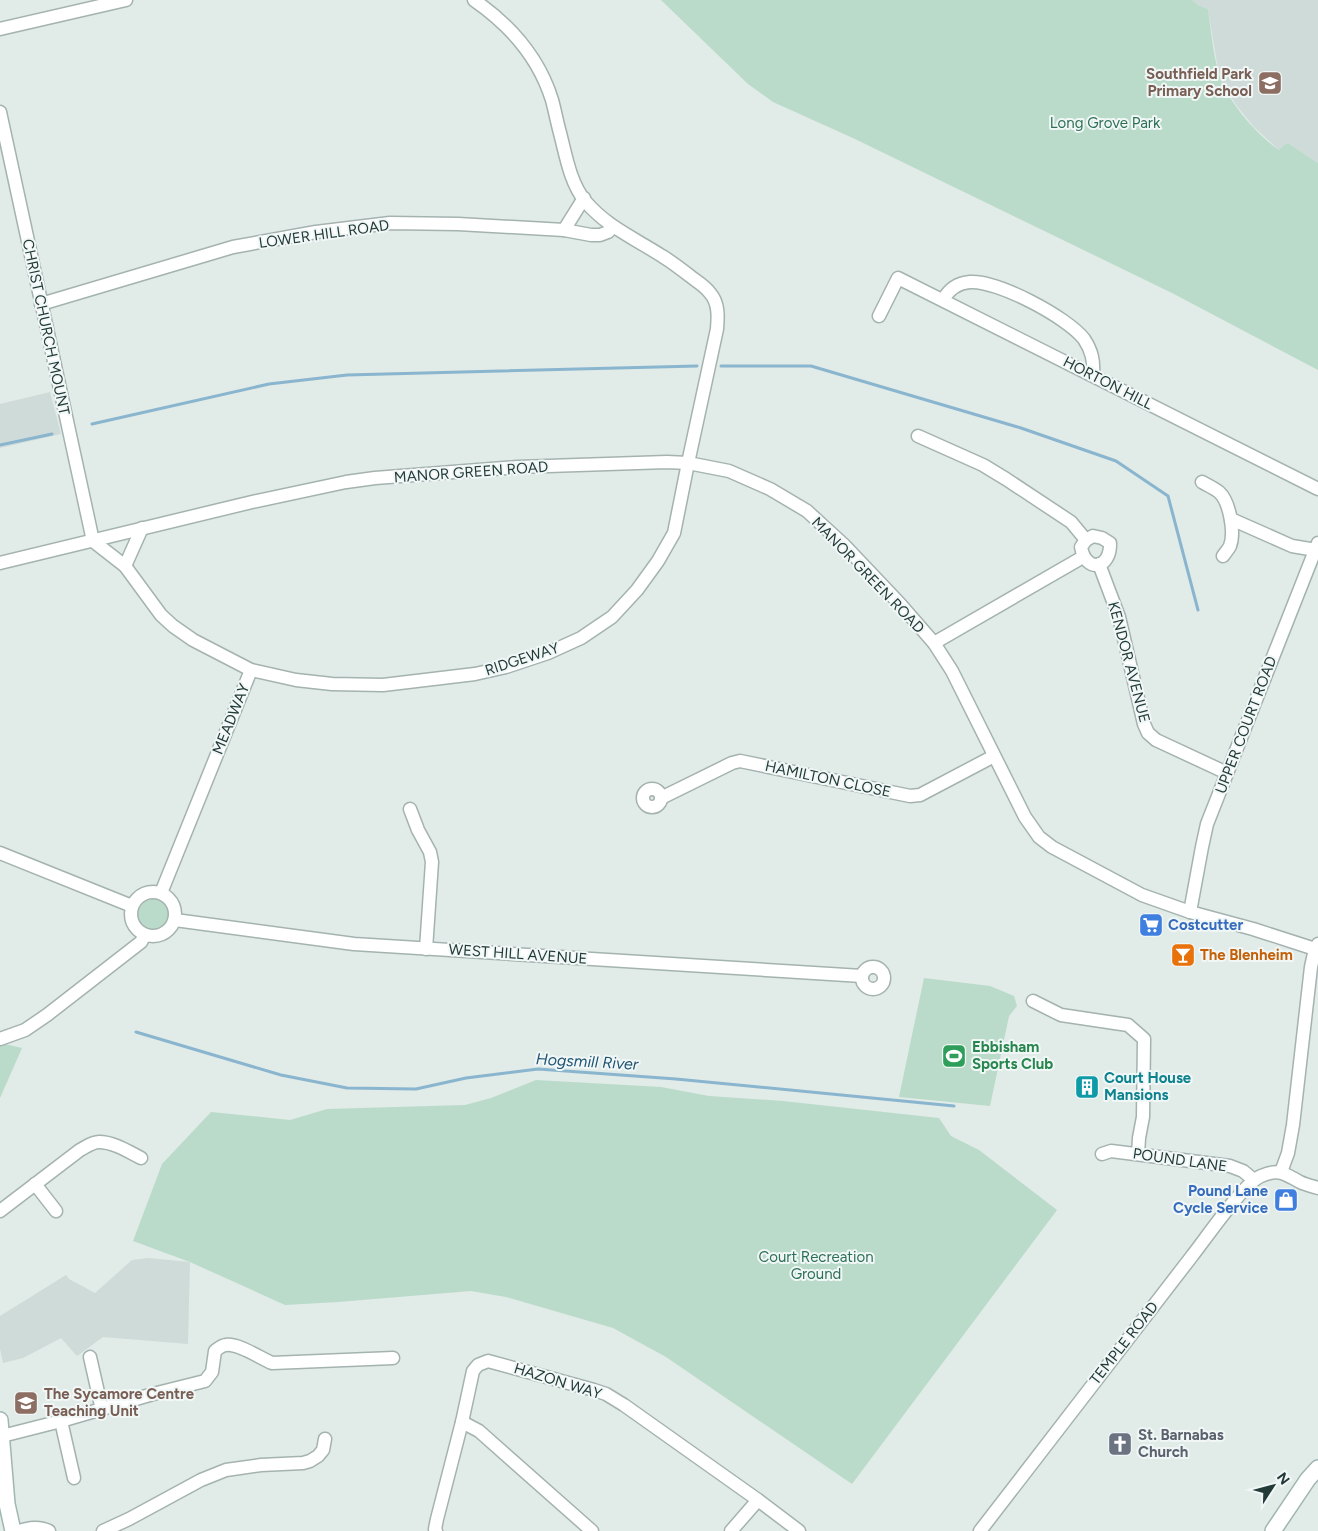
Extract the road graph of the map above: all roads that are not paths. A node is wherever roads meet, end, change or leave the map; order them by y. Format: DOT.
graph roads {
  1 [pos="126,0"];
  2 [pos="474,0"];
  3 [pos="0,29"];
  4 [pos="0,112"];
  5 [pos="584,198"];
  6 [pos="613,227"];
  7 [pos="564,230"];
  8 [pos="943,300"];
  9 [pos="41,304"];
  10 [pos="879,316"];
  11 [pos="1093,375"];
  12 [pos="918,436"];
  13 [pos="688,463"];
  14 [pos="1202,482"];
  15 [pos="1318,489"];
  16 [pos="1231,519"];
  17 [pos="142,528"];
  18 [pos="1086,540"];
  19 [pos="93,541"];
  20 [pos="1317,546"];
  21 [pos="1223,556"];
  22 [pos="1083,557"];
  23 [pos="0,563"];
  24 [pos="1099,564"];
  25 [pos="126,566"];
  26 [pos="934,643"];
  27 [pos="250,670"];
  28 [pos="994,756"];
  29 [pos="1227,773"];
  30 [pos="661,798"];
  31 [pos="410,809"];
  32 [pos="0,853"];
  33 [pos="161,893"];
  34 [pos="132,906"];
  35 [pos="1190,912"];
  36 [pos="175,920"];
  37 [pos="145,935"];
  38 [pos="1317,947"];
  39 [pos="426,949"];
  40 [pos="862,976"];
  41 [pos="1033,1002"];
  42 [pos="0,1039"];
  43 [pos="1102,1154"];
  44 [pos="1138,1154"];
  45 [pos="141,1158"];
  46 [pos="1281,1172"];
  47 [pos="1254,1180"];
  48 [pos="35,1184"];
  49 [pos="1318,1188"];
  50 [pos="0,1211"];
  51 [pos="56,1211"];
  52 [pos="90,1356"];
  53 [pos="393,1358"];
  54 [pos="102,1410"];
  55 [pos="0,1420"];
  56 [pos="61,1422"];
  57 [pos="462,1422"];
  58 [pos="2,1436"];
  59 [pos="325,1439"];
  60 [pos="1318,1468"];
  61 [pos="74,1478"];
  62 [pos="758,1500"];
  63 [pos="129,1520"];
  64 [pos="13,1531"];
  65 [pos="19,1531"];
  66 [pos="49,1531"];
  67 [pos="103,1531"];
  68 [pos="135,1531"];
  69 [pos="436,1531"];
  70 [pos="592,1531"];
  71 [pos="731,1531"];
  72 [pos="799,1531"];
  73 [pos="980,1531"];
  74 [pos="1272,1531"];
  1 -- 3 [label="street"];
  2 -- 5 [label="street"];
  4 -- 9 [label="street, CHRIST CHURCH MOUNT"];
  5 -- 6 [label="street"];
  5 -- 7 [label="street"];
  6 -- 7 [label="street, LOWER HILL ROAD"];
  6 -- 13 [label="street"];
  7 -- 9 [label="street, LOWER HILL ROAD"];
  8 -- 10 [label="street, HORTON HILL"];
  8 -- 11 [label="street, HORTON HILL"];
  8 -- 11 [label="street"];
  9 -- 19 [label="street, CHRIST CHURCH MOUNT"];
  11 -- 15 [label="street, HORTON HILL"];
  12 -- 18 [label="street"];
  13 -- 17 [label="street, MANOR GREEN ROAD"];
  13 -- 26 [label="street, MANOR GREEN ROAD"];
  13 -- 27 [label="street, RIDGEWAY"];
  14 -- 16 [label="street"];
  16 -- 20 [label="street"];
  16 -- 21 [label="street"];
  17 -- 19 [label="street, MANOR GREEN ROAD"];
  17 -- 25 [label="street"];
  18 -- 22 [label="street"];
  18 -- 24 [label="street"];
  19 -- 23 [label="street, MANOR GREEN ROAD"];
  19 -- 25 [label="street, MEADWAY"];
  20 -- 29 [label="street, UPPER COURT ROAD"];
  22 -- 24 [label="street"];
  22 -- 26 [label="street"];
  24 -- 29 [label="street, KENDOR AVENUE"];
  25 -- 27 [label="street, MEADWAY"];
  26 -- 28 [label="street, MANOR GREEN ROAD"];
  27 -- 33 [label="street, MEADWAY"];
  28 -- 30 [label="street, HAMILTON CLOSE"];
  28 -- 35 [label="street, MANOR GREEN ROAD"];
  29 -- 35 [label="street, UPPER COURT ROAD"];
  31 -- 39 [label="street"];
  32 -- 34 [label="street"];
  33 -- 34 [label="street"];
  33 -- 36 [label="street"];
  34 -- 37 [label="street"];
  35 -- 38 [label="street, MANOR GREEN ROAD"];
  36 -- 37 [label="street"];
  36 -- 39 [label="street, WEST HILL AVENUE"];
  37 -- 42 [label="street"];
  38 -- 46 [label="street"];
  39 -- 40 [label="street, WEST HILL AVENUE"];
  41 -- 44 [label="street"];
  43 -- 44 [label="street, POUND LANE"];
  44 -- 47 [label="street, POUND LANE"];
  45 -- 48 [label="street"];
  46 -- 47 [label="street"];
  46 -- 49 [label="street"];
  47 -- 73 [label="street, TEMPLE ROAD"];
  48 -- 50 [label="street"];
  48 -- 51 [label="street"];
  52 -- 54 [label="street"];
  53 -- 54 [label="street"];
  54 -- 56 [label="street"];
  55 -- 58 [label="main road"];
  56 -- 58 [label="street"];
  56 -- 61 [label="street"];
  57 -- 62 [label="street, HAZON WAY"];
  57 -- 69 [label="street, HAZON WAY"];
  57 -- 70 [label="street"];
  58 -- 64 [label="main road"];
  59 -- 63 [label="street"];
  60 -- 74 [label="main road"];
  62 -- 71 [label="street"];
  62 -- 72 [label="street, HAZON WAY"];
  63 -- 67 [label="street"];
  63 -- 68 [label="street"];
  65 -- 66 [label="street"];
}
